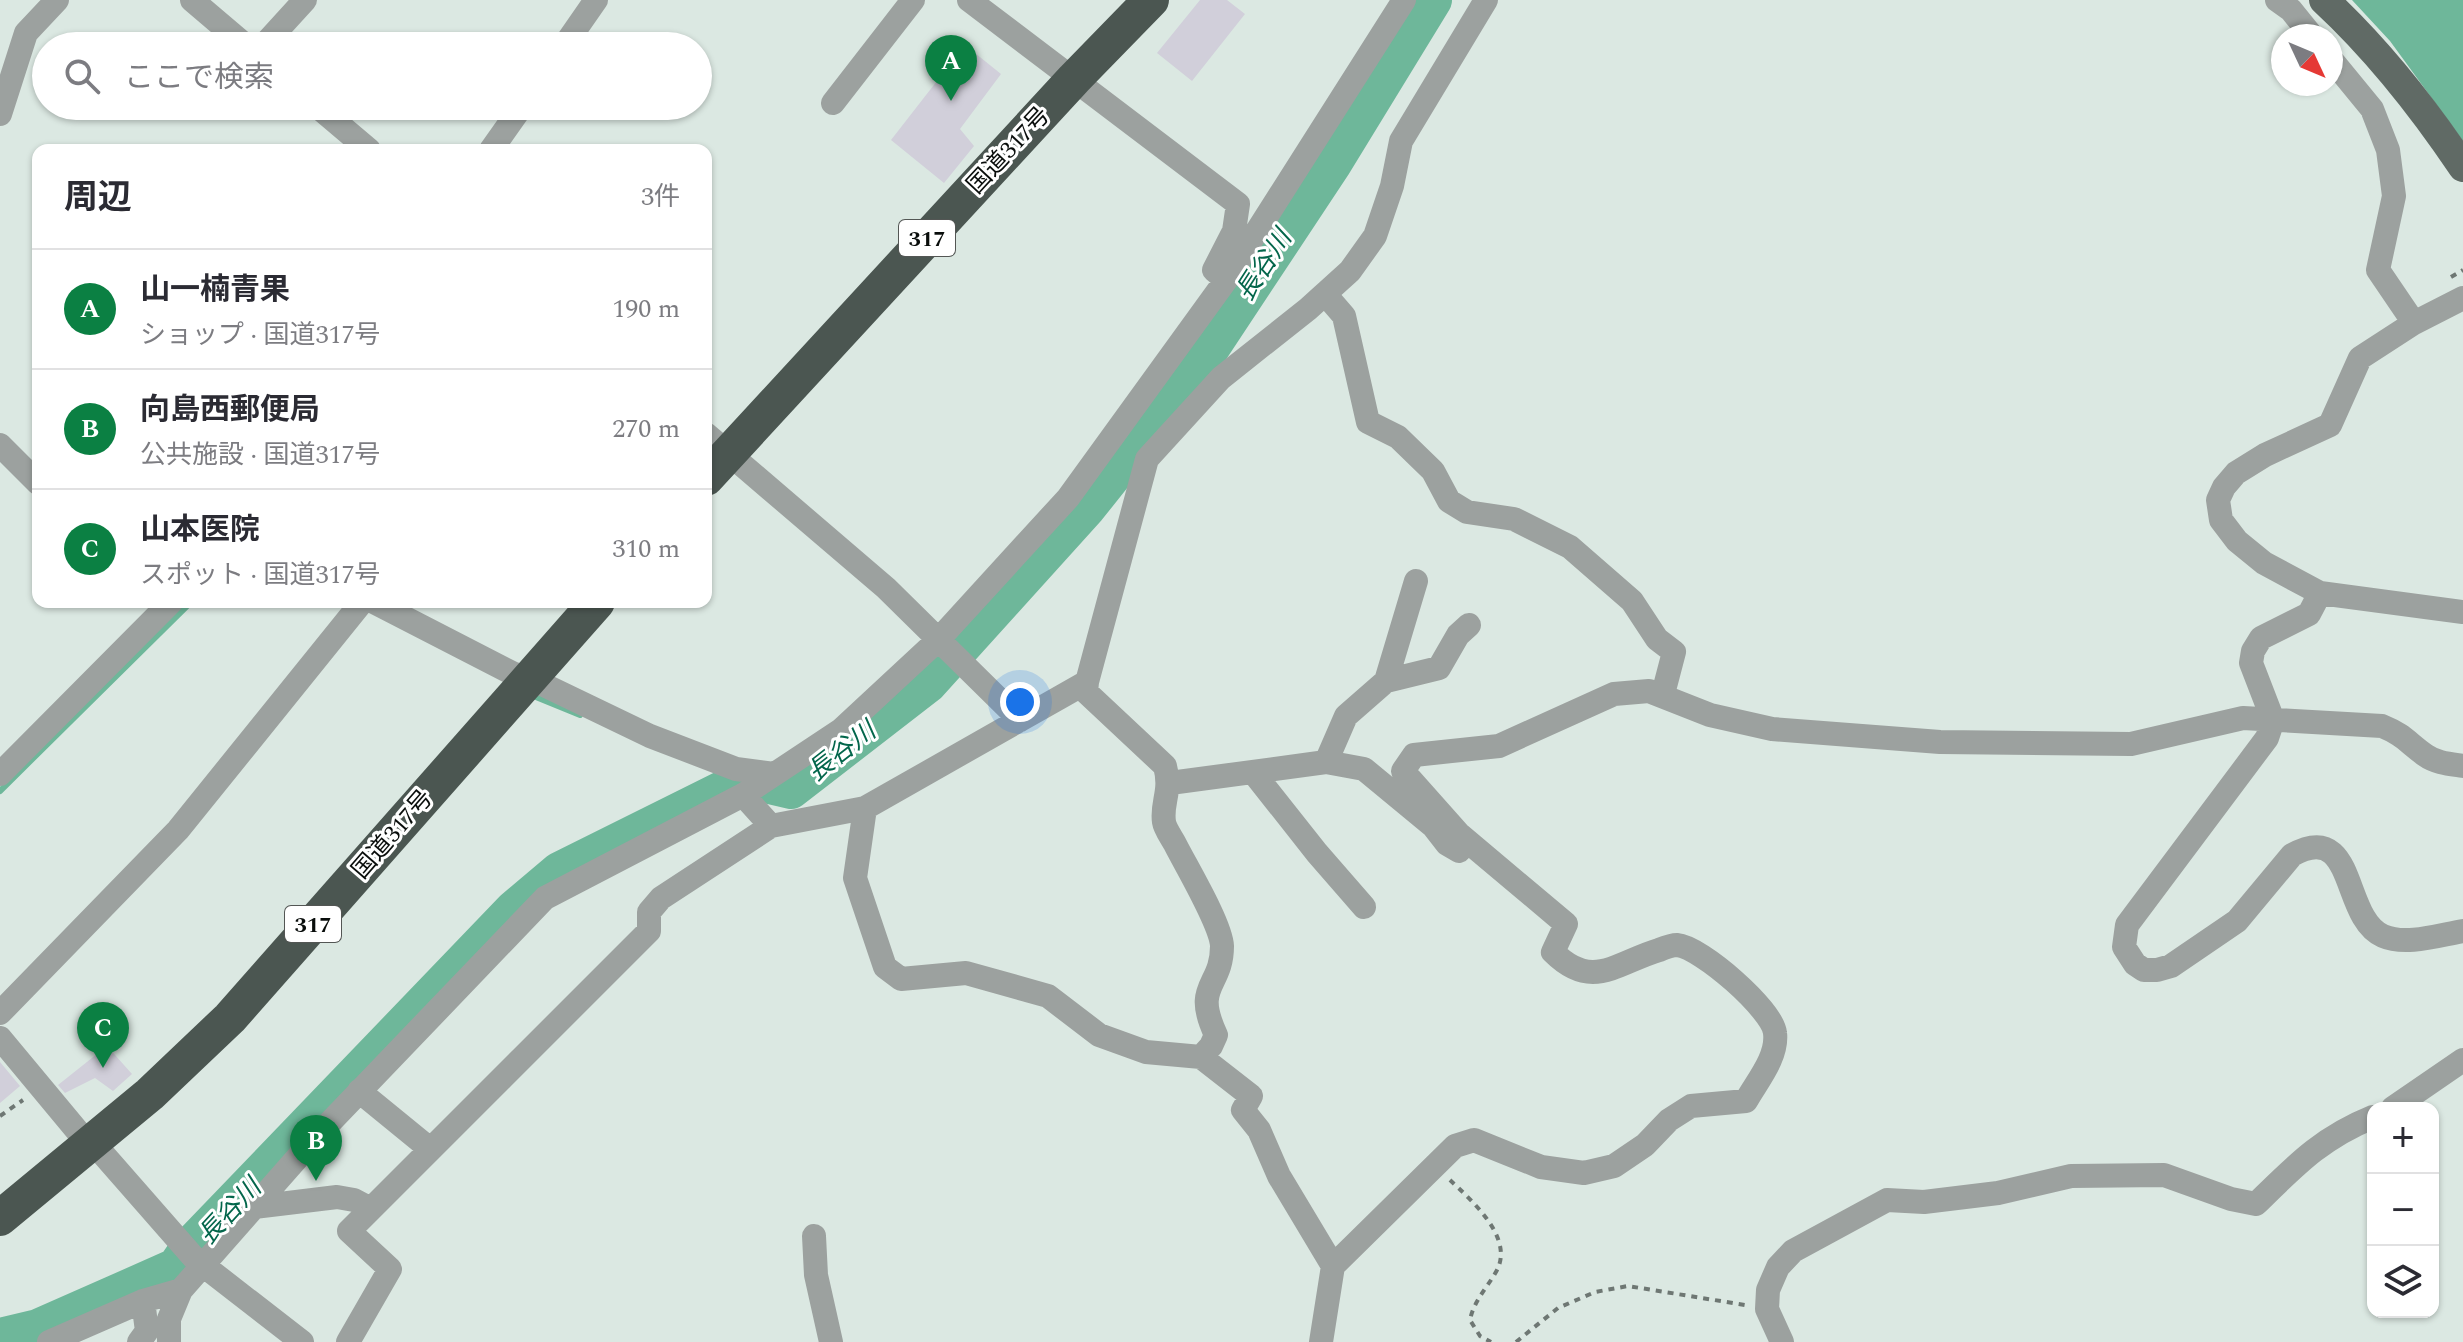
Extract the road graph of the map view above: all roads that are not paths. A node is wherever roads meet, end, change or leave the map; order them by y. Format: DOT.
graph roads {
  1 [pos="57,0"];
  2 [pos="192,0"];
  3 [pos="305,0"];
  4 [pos="596,0"];
  5 [pos="913,0"];
  6 [pos="969,0"];
  7 [pos="1136,0"];
  8 [pos="1151,0"];
  9 [pos="1404,0"];
  10 [pos="1486,0"];
  11 [pos="2277,0"];
  12 [pos="2324,0"];
  13 [pos="2302,24"];
  14 [pos="230,32"];
  15 [pos="276,32"];
  16 [pos="574,32"];
  17 [pos="2343,74"];
  18 [pos="1074,79"];
  19 [pos="833,103"];
  20 [pos="0,114"];
  21 [pos="334,120"];
  22 [pos="512,120"];
  23 [pos="362,144"];
  24 [pos="495,144"];
  25 [pos="2463,167"];
  26 [pos="1226,280"];
  27 [pos="1325,294"];
  28 [pos="2463,298"];
  29 [pos="2422,319"];
  30 [pos="0,445"];
  31 [pos="714,455"];
  32 [pos="32,477"];
  33 [pos="1416,581"];
  34 [pos="2320,593"];
  35 [pos="162,608"];
  36 [pos="357,608"];
  37 [pos="385,608"];
  38 [pos="592,608"];
  39 [pos="2463,612"];
  40 [pos="1469,625"];
  41 [pos="942,643"];
  42 [pos="529,679"];
  43 [pos="1386,681"];
  44 [pos="1087,682"];
  45 [pos="1663,694"];
  46 [pos="1020,720"];
  47 [pos="2273,720"];
  48 [pos="1326,762"];
  49 [pos="2463,766"];
  50 [pos="1253,772"];
  51 [pos="0,774"];
  52 [pos="774,774"];
  53 [pos="1170,783"];
  54 [pos="743,795"];
  55 [pos="865,808"];
  56 [pos="771,826"];
  57 [pos="1459,834"];
  58 [pos="1364,907"];
  59 [pos="2463,931"];
  60 [pos="0,1013"];
  61 [pos="0,1038"];
  62 [pos="1201,1057"];
  63 [pos="2463,1060"];
  64 [pos="359,1091"];
  65 [pos="2402,1102"];
  66 [pos="2367,1119"];
  67 [pos="89,1145"];
  68 [pos="430,1149"];
  69 [pos="254,1207"];
  70 [pos="371,1209"];
  71 [pos="0,1218"];
  72 [pos="814,1236"];
  73 [pos="203,1266"];
  74 [pos="1333,1266"];
  75 [pos="181,1290"];
  76 [pos="143,1301"];
  77 [pos="49,1342"];
  78 [pos="139,1342"];
  79 [pos="169,1342"];
  80 [pos="302,1342"];
  81 [pos="348,1342"];
  82 [pos="831,1342"];
  83 [pos="1321,1342"];
  84 [pos="1782,1342"];
  1 -- 20 [label="street"];
  2 -- 14 [label="street"];
  3 -- 15 [label="street"];
  4 -- 16 [label="street"];
  5 -- 19 [label="street"];
  6 -- 18 [label="street"];
  7 -- 18 [label="highway"];
  8 -- 18 [label="highway, 国道317号 / 317"];
  9 -- 26 [label="street"];
  10 -- 27 [label="street"];
  11 -- 13 [label="street"];
  12 -- 25 [label="main road"];
  17 -- 29 [label="street"];
  18 -- 26 [label="street"];
  18 -- 31 [label="highway, 国道317号 / 317"];
  21 -- 23 [label="street"];
  22 -- 24 [label="street"];
  26 -- 41 [label="street"];
  27 -- 44 [label="street"];
  27 -- 45 [label="street"];
  28 -- 29 [label="street"];
  29 -- 34 [label="street"];
  30 -- 32 [label="street"];
  31 -- 41 [label="street"];
  33 -- 43 [label="street"];
  34 -- 39 [label="street"];
  34 -- 47 [label="street"];
  35 -- 51 [label="street"];
  36 -- 60 [label="street"];
  37 -- 42 [label="street"];
  38 -- 42 [label="highway, 国道317号 / 317"];
  40 -- 43 [label="street"];
  41 -- 46 [label="street"];
  41 -- 52 [label="street"];
  42 -- 52 [label="street"];
  42 -- 67 [label="highway, 国道317号 / 317"];
  43 -- 48 [label="street"];
  44 -- 46 [label="street"];
  44 -- 53 [label="street"];
  45 -- 47 [label="street"];
  45 -- 57 [label="street"];
  46 -- 55 [label="street"];
  47 -- 49 [label="street"];
  47 -- 59 [label="street"];
  48 -- 50 [label="street"];
  48 -- 57 [label="street"];
  50 -- 53 [label="street"];
  50 -- 58 [label="street"];
  52 -- 54 [label="street"];
  53 -- 62 [label="street"];
  54 -- 56 [label="street"];
  54 -- 64 [label="street"];
  55 -- 56 [label="street"];
  55 -- 62 [label="street"];
  56 -- 68 [label="street"];
  57 -- 74 [label="street"];
  61 -- 67 [label="street"];
  62 -- 74 [label="street"];
  63 -- 65 [label="street"];
  64 -- 68 [label="street"];
  64 -- 69 [label="street"];
  66 -- 84 [label="street"];
  67 -- 71 [label="highway, 国道317号 / 317"];
  67 -- 73 [label="street"];
  68 -- 70 [label="street"];
  69 -- 70 [label="street"];
  69 -- 73 [label="street"];
  70 -- 81 [label="street"];
  72 -- 82 [label="street"];
  73 -- 75 [label="street"];
  73 -- 80 [label="street"];
  74 -- 83 [label="street"];
  75 -- 76 [label="street"];
  75 -- 79 [label="street"];
  76 -- 77 [label="street"];
  76 -- 78 [label="street"];
}
